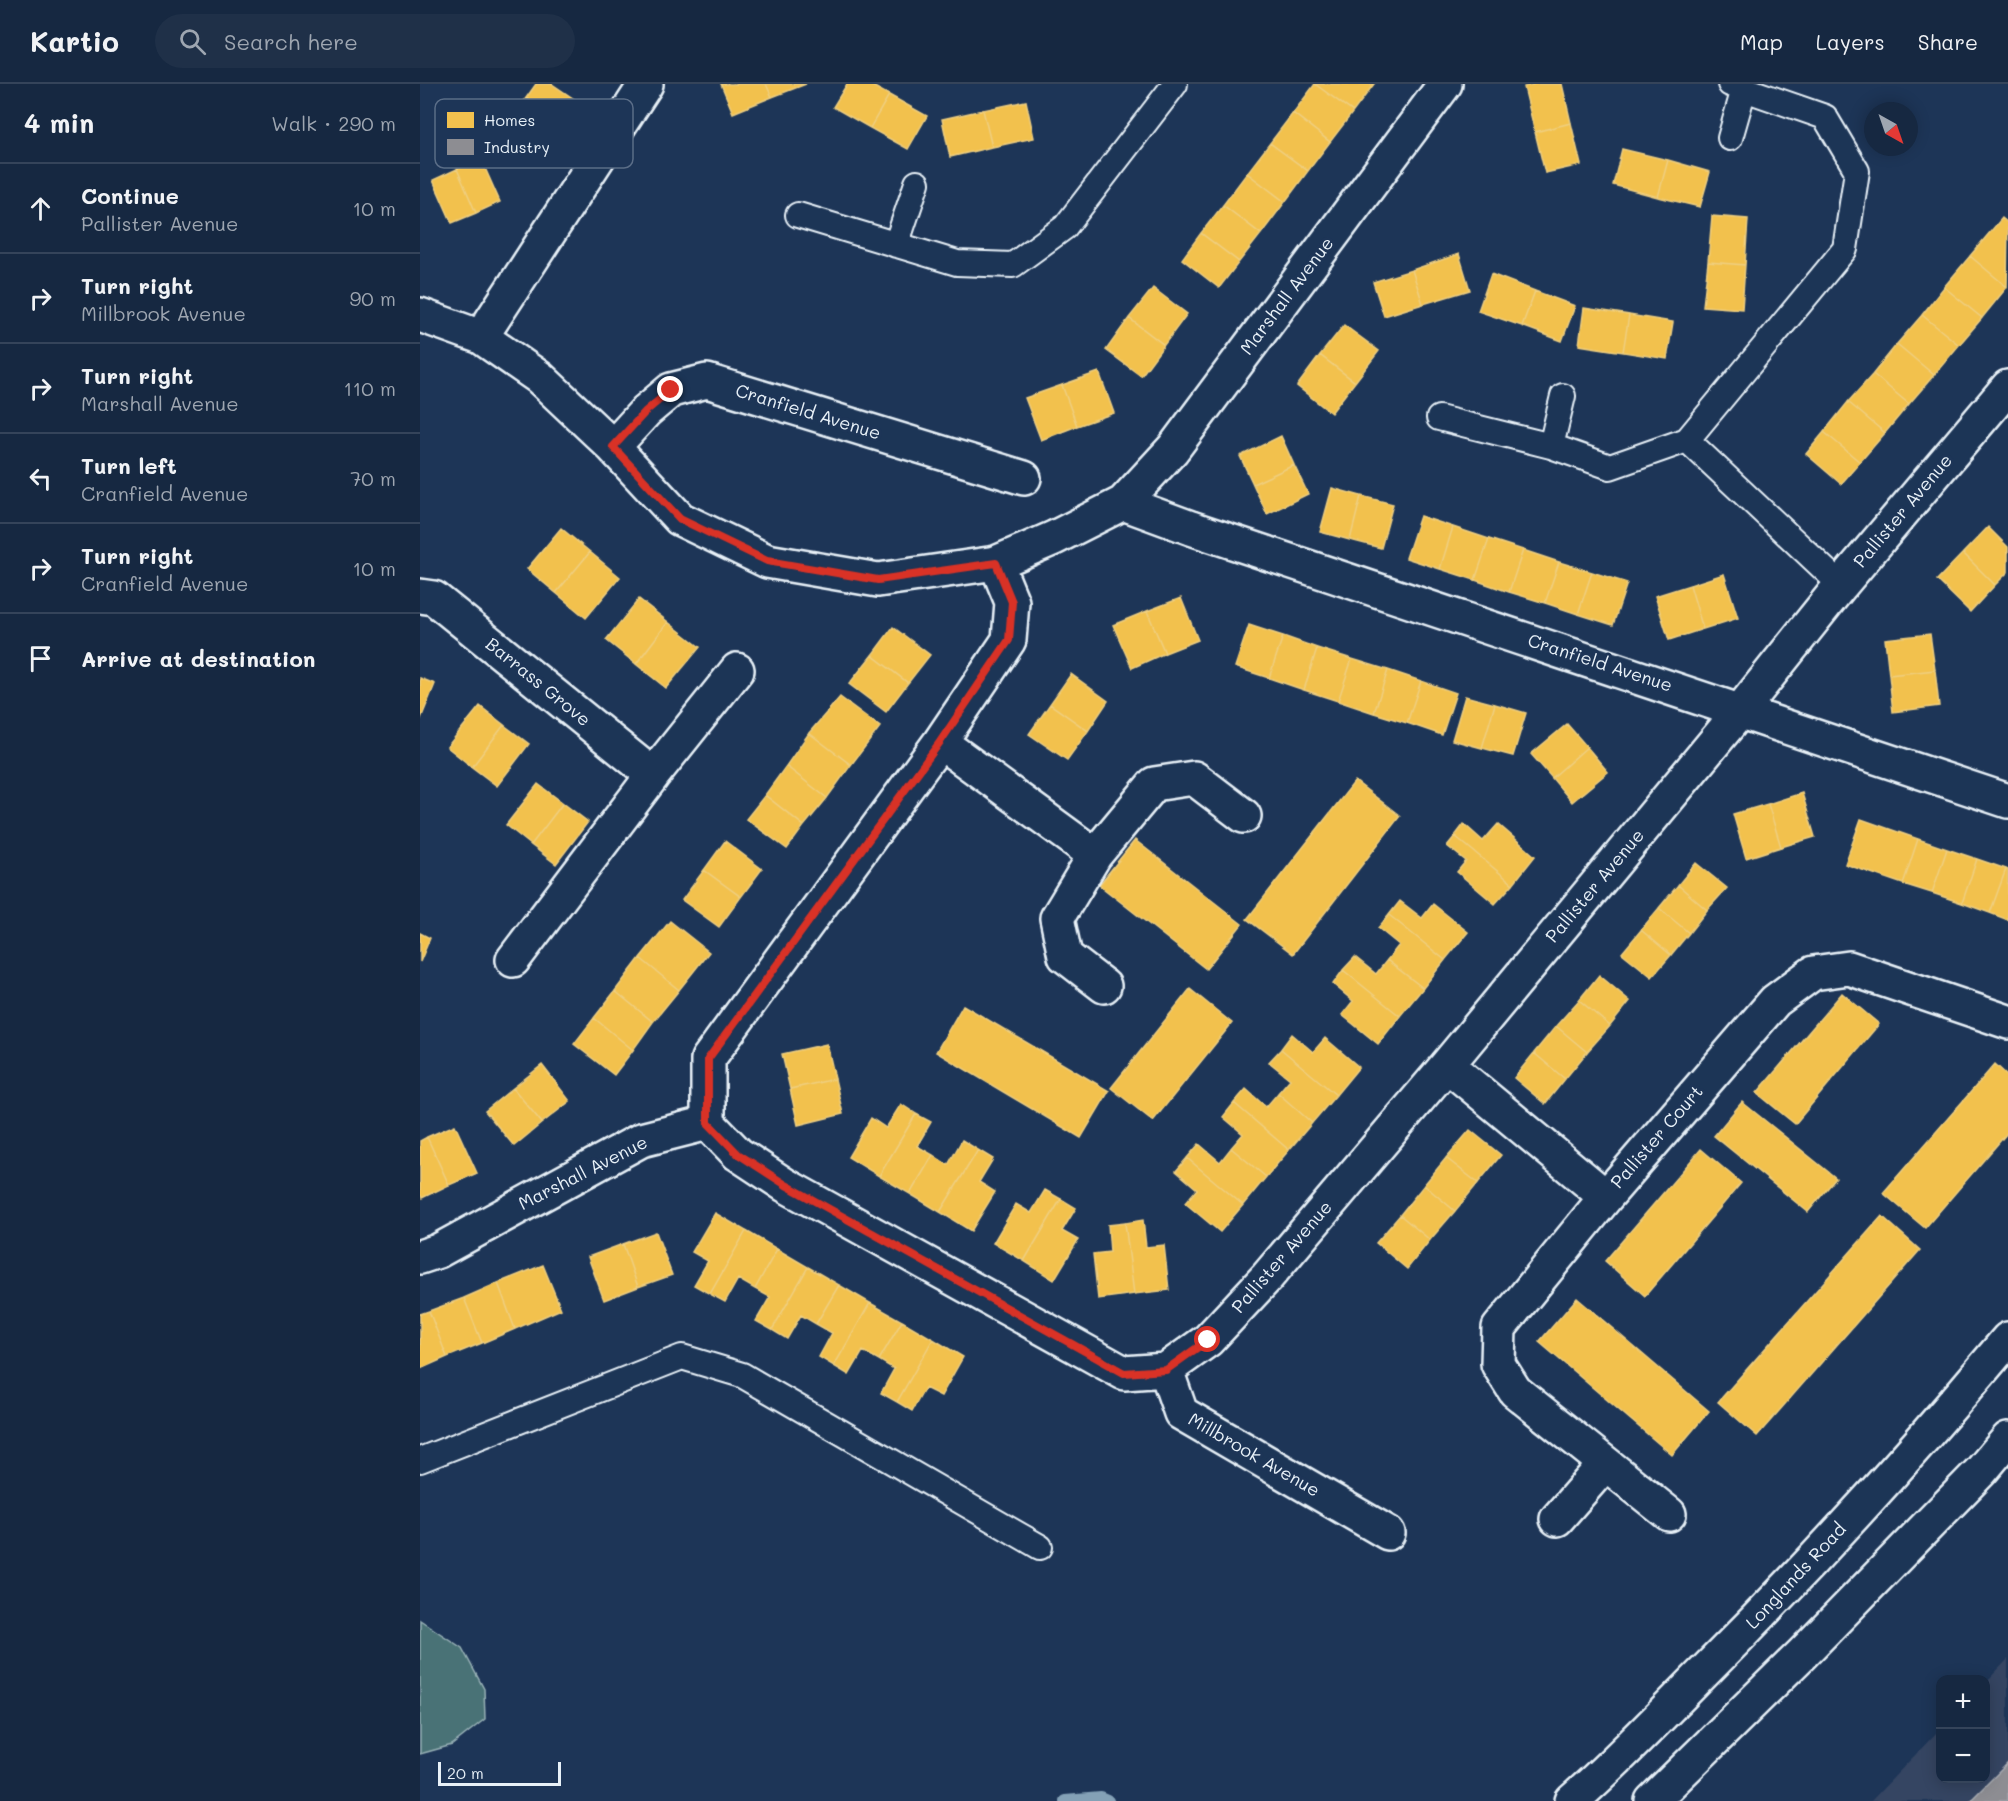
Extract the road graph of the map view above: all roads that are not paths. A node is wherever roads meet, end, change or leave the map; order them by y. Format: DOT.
graph roads {
  1 [pos="646,84"];
  2 [pos="1175,84"];
  3 [pos="1445,84"];
  4 [pos="1737,86"];
  5 [pos="633,104"];
  6 [pos="1730,138"];
  7 [pos="591,168"];
  8 [pos="917,183"];
  9 [pos="798,214"];
  10 [pos="896,245"];
  11 [pos="420,315"];
  12 [pos="481,337"];
  13 [pos="2008,387"];
  14 [pos="1563,396"];
  15 [pos="1439,418"];
  16 [pos="1687,440"];
  17 [pos="1551,446"];
  18 [pos="613,447"];
  19 [pos="1024,478"];
  20 [pos="1124,503"];
  21 [pos="996,563"];
  22 [pos="1841,585"];
  23 [pos="420,596"];
  24 [pos="737,670"];
  25 [pos="1741,710"];
  26 [pos="940,742"];
  27 [pos="653,775"];
  28 [pos="2008,801"];
  29 [pos="1244,816"];
  30 [pos="1095,855"];
  31 [pos="513,960"];
  32 [pos="1104,986"];
  33 [pos="2008,1022"];
  34 [pos="1447,1065"];
  35 [pos="708,1123"];
  36 [pos="1606,1197"];
  37 [pos="420,1257"];
  38 [pos="2008,1339"];
  39 [pos="1166,1370"];
  40 [pos="2008,1439"];
  41 [pos="420,1460"];
  42 [pos="1605,1464"];
  43 [pos="1669,1514"];
  44 [pos="1557,1518"];
  45 [pos="1388,1533"];
  46 [pos="1040,1547"];
  47 [pos="1572,1801"];
  48 [pos="1652,1801"];
  1 -- 5 [label="street"];
  2 -- 10 [label="lane"];
  3 -- 20 [label="street, Marshall Avenue"];
  4 -- 6 [label="lane"];
  4 -- 16 [label="lane"];
  7 -- 12 [label="street"];
  8 -- 10 [label="lane"];
  9 -- 10 [label="lane"];
  11 -- 12 [label="street"];
  12 -- 18 [label="street"];
  13 -- 22 [label="street, Pallister Avenue"];
  14 -- 17 [label="lane"];
  15 -- 17 [label="lane"];
  16 -- 17 [label="lane"];
  16 -- 22 [label="lane"];
  18 -- 19 [label="street, Cranfield Avenue"];
  18 -- 21 [label="street"];
  20 -- 21 [label="street"];
  20 -- 25 [label="street, Cranfield Avenue"];
  21 -- 26 [label="street"];
  22 -- 25 [label="street, Pallister Avenue"];
  23 -- 27 [label="street, Barrass Grove"];
  24 -- 27 [label="street"];
  25 -- 28 [label="street, Cranfield Avenue"];
  25 -- 34 [label="street, Pallister Avenue"];
  26 -- 30 [label="street"];
  26 -- 35 [label="street"];
  27 -- 31 [label="street"];
  29 -- 30 [label="street"];
  30 -- 32 [label="street"];
  33 -- 36 [label="street, Pallister Court"];
  34 -- 36 [label="street"];
  34 -- 39 [label="street, Pallister Avenue"];
  35 -- 37 [label="street, Marshall Avenue"];
  35 -- 39 [label="street"];
  36 -- 42 [label="street, Pallister Court"];
  38 -- 47 [label="street, Longlands Road"];
  39 -- 45 [label="street, Millbrook Avenue"];
  40 -- 48 [label="street"];
  41 -- 46 [label="lane"];
  42 -- 43 [label="street, Pallister Court"];
  42 -- 44 [label="street"];
}
